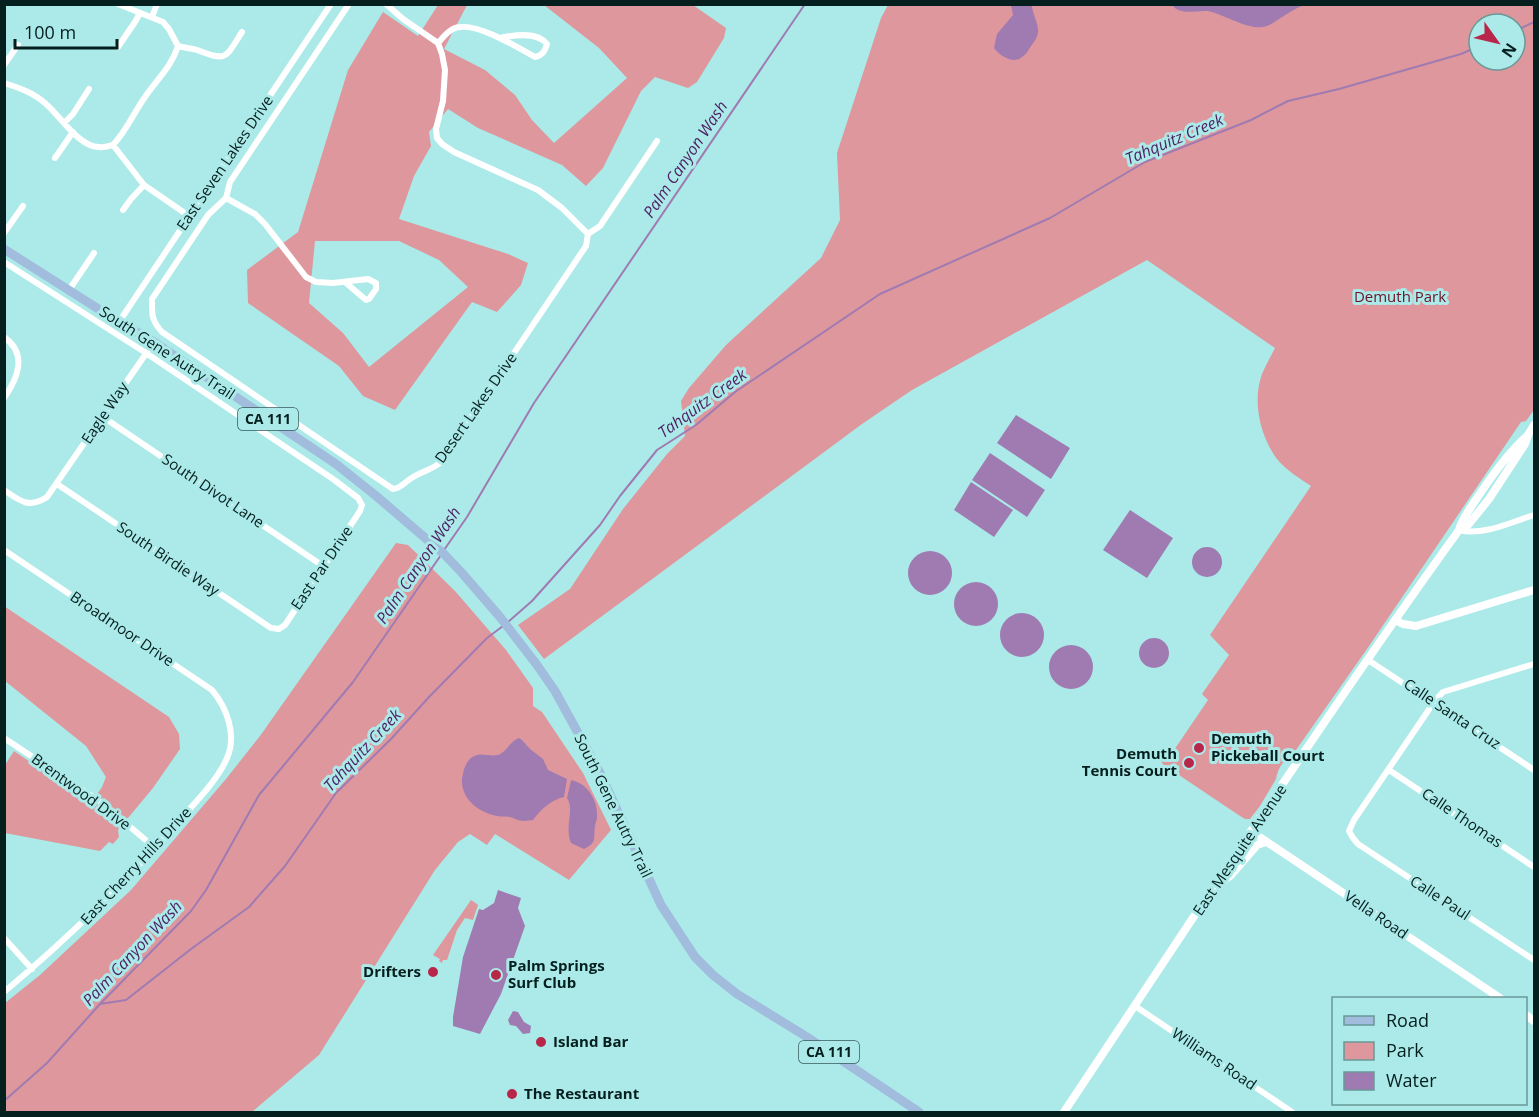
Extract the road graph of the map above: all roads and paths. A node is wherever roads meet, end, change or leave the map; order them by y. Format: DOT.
graph roads {
  1 [pos="118,4"];
  2 [pos="158,4"];
  3 [pos="332,4"];
  4 [pos="349,4"];
  5 [pos="386,4"];
  6 [pos="140,13"];
  7 [pos="152,17"];
  8 [pos="243,32"];
  9 [pos="500,38"];
  10 [pos="438,43"];
  11 [pos="18,45"];
  12 [pos="178,46"];
  13 [pos="118,47"];
  14 [pos="4,65"];
  15 [pos="4,83"];
  16 [pos="89,89"];
  17 [pos="65,122"];
  18 [pos="73,132"];
  19 [pos="657,141"];
  20 [pos="113,145"];
  21 [pos="55,158"];
  22 [pos="144,185"];
  23 [pos="226,198"];
  24 [pos="23,206"];
  25 [pos="123,210"];
  26 [pos="189,216"];
  27 [pos="4,233"];
  28 [pos="588,234"];
  29 [pos="4,249"];
  30 [pos="94,253"];
  31 [pos="4,262"];
  32 [pos="345,282"];
  33 [pos="69,290"];
  34 [pos="119,322"];
  35 [pos="4,337"];
  36 [pos="154,342"];
  37 [pos="146,352"];
  38 [pos="4,398"];
  39 [pos="103,417"];
  40 [pos="1534,425"];
  41 [pos="1531,437"];
  42 [pos="57,484"];
  43 [pos="4,490"];
  44 [pos="362,505"];
  45 [pos="1534,515"];
  46 [pos="1459,530"];
  47 [pos="4,550"];
  48 [pos="323,566"];
  49 [pos="1534,590"];
  50 [pos="1395,620"];
  51 [pos="279,629"];
  52 [pos="1368,660"];
  53 [pos="1534,664"];
  54 [pos="1434,702"];
  55 [pos="228,718"];
  56 [pos="4,738"];
  57 [pos="1389,770"];
  58 [pos="1534,770"];
  59 [pos="1252,832"];
  60 [pos="1266,842"];
  61 [pos="155,848"];
  62 [pos="1534,867"];
  63 [pos="1214,889"];
  64 [pos="4,938"];
  65 [pos="1534,960"];
  66 [pos="32,969"];
  67 [pos="4,992"];
  68 [pos="1497,997"];
  69 [pos="1135,1006"];
  70 [pos="919,1113"];
  71 [pos="1064,1113"];
  72 [pos="1292,1113"];
  1 -- 6 [label="street"];
  2 -- 7 [label="street"];
  3 -- 26 [label="street, East Seven Lakes Drive"];
  4 -- 23 [label="street, Desert Lakes Drive"];
  5 -- 10 [label="street"];
  6 -- 7 [label="street"];
  6 -- 13 [label="street"];
  7 -- 12 [label="street"];
  8 -- 12 [label="street"];
  9 -- 9 [label="street"];
  9 -- 10 [label="street"];
  10 -- 28 [label="street"];
  11 -- 14 [label="street"];
  12 -- 20 [label="street"];
  15 -- 17 [label="street"];
  16 -- 17 [label="street"];
  17 -- 18 [label="street"];
  18 -- 20 [label="street"];
  18 -- 21 [label="street"];
  19 -- 28 [label="street, Desert Lakes Drive"];
  20 -- 22 [label="street"];
  22 -- 25 [label="street"];
  22 -- 26 [label="street"];
  23 -- 28 [label="street, Desert Lakes Drive"];
  23 -- 32 [label="street"];
  24 -- 27 [label="street"];
  26 -- 34 [label="street, East Seven Lakes Drive"];
  29 -- 33 [label="main road, South Gene Autry Trail / CA 111"];
  30 -- 33 [label="street"];
  31 -- 37 [label="street, South Gene Autry Trail"];
  32 -- 32 [label="street"];
  33 -- 34 [label="main road, South Gene Autry Trail / CA 111"];
  34 -- 36 [label="main road, South Gene Autry Trail / CA 111"];
  35 -- 38 [label="street"];
  36 -- 37 [label="street, Eagle Way"];
  36 -- 70 [label="main road, South Gene Autry Trail / CA 111"];
  37 -- 39 [label="street, Eagle Way"];
  37 -- 44 [label="street, South Gene Autry Trail"];
  39 -- 42 [label="street, Eagle Way"];
  39 -- 48 [label="street, South Divot Lane"];
  40 -- 41 [label="street, East Mesquite Avenue"];
  41 -- 46 [label="street, East Mesquite Avenue"];
  42 -- 43 [label="street, Eagle Way"];
  42 -- 51 [label="street, South Birdie Way"];
  44 -- 48 [label="street, East Par Drive"];
  45 -- 46 [label="street"];
  46 -- 50 [label="street, East Mesquite Avenue"];
  47 -- 55 [label="street, Broadmoor Drive"];
  48 -- 51 [label="street, East Par Drive"];
  49 -- 50 [label="street"];
  50 -- 52 [label="street, East Mesquite Avenue"];
  52 -- 54 [label="street, Calle Santa Cruz"];
  52 -- 59 [label="street, East Mesquite Avenue"];
  53 -- 54 [label="street"];
  54 -- 57 [label="street"];
  54 -- 58 [label="street, Calle Santa Cruz"];
  55 -- 61 [label="street, East Cherry Hills Drive"];
  56 -- 61 [label="street, Brentwood Drive"];
  57 -- 62 [label="street, Calle Thomas"];
  57 -- 65 [label="street, Calle Paul"];
  59 -- 60 [label="street, Vella Road"];
  59 -- 63 [label="street, East Mesquite Avenue"];
  60 -- 63 [label="street"];
  60 -- 68 [label="street, Vella Road"];
  61 -- 66 [label="street, East Cherry Hills Drive"];
  63 -- 69 [label="street, East Mesquite Avenue"];
  64 -- 66 [label="street"];
  66 -- 67 [label="street, East Cherry Hills Drive"];
  69 -- 71 [label="street, East Mesquite Avenue"];
  69 -- 72 [label="street, Williams Road"];
}
